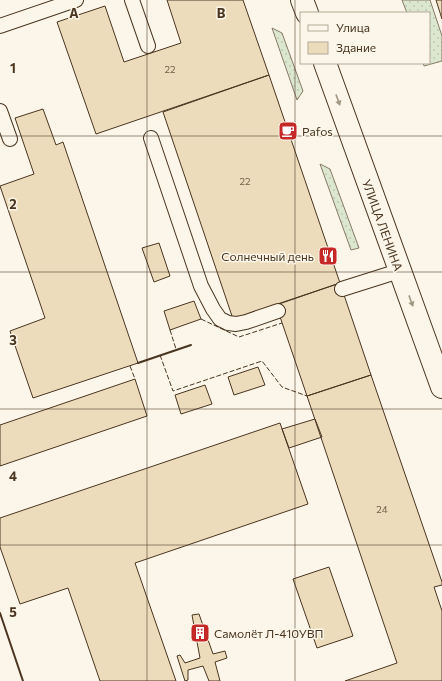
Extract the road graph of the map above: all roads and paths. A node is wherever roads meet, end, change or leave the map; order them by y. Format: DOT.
graph roads {
  1 [pos="76,0"];
  2 [pos="132,0"];
  3 [pos="302,0"];
  4 [pos="307,12"];
  5 [pos="0,26"];
  6 [pos="148,46"];
  7 [pos="325,64"];
  8 [pos="0,111"];
  9 [pos="151,138"];
  10 [pos="10,139"];
  11 [pos="400,271"];
  12 [pos="342,289"];
  13 [pos="278,311"];
  14 [pos="442,387"];
  1 -- 5 [label="lane"];
  2 -- 6 [label="lane"];
  3 -- 4 [label="main road"];
  7 -- 11 [label="main road, УЛИЦА ЛЕНИНА, one-way"];
  8 -- 10 [label="lane"];
  9 -- 13 [label="lane"];
  11 -- 12 [label="lane"];
  11 -- 14 [label="main road, УЛИЦА ЛЕНИНА, one-way"];
}
